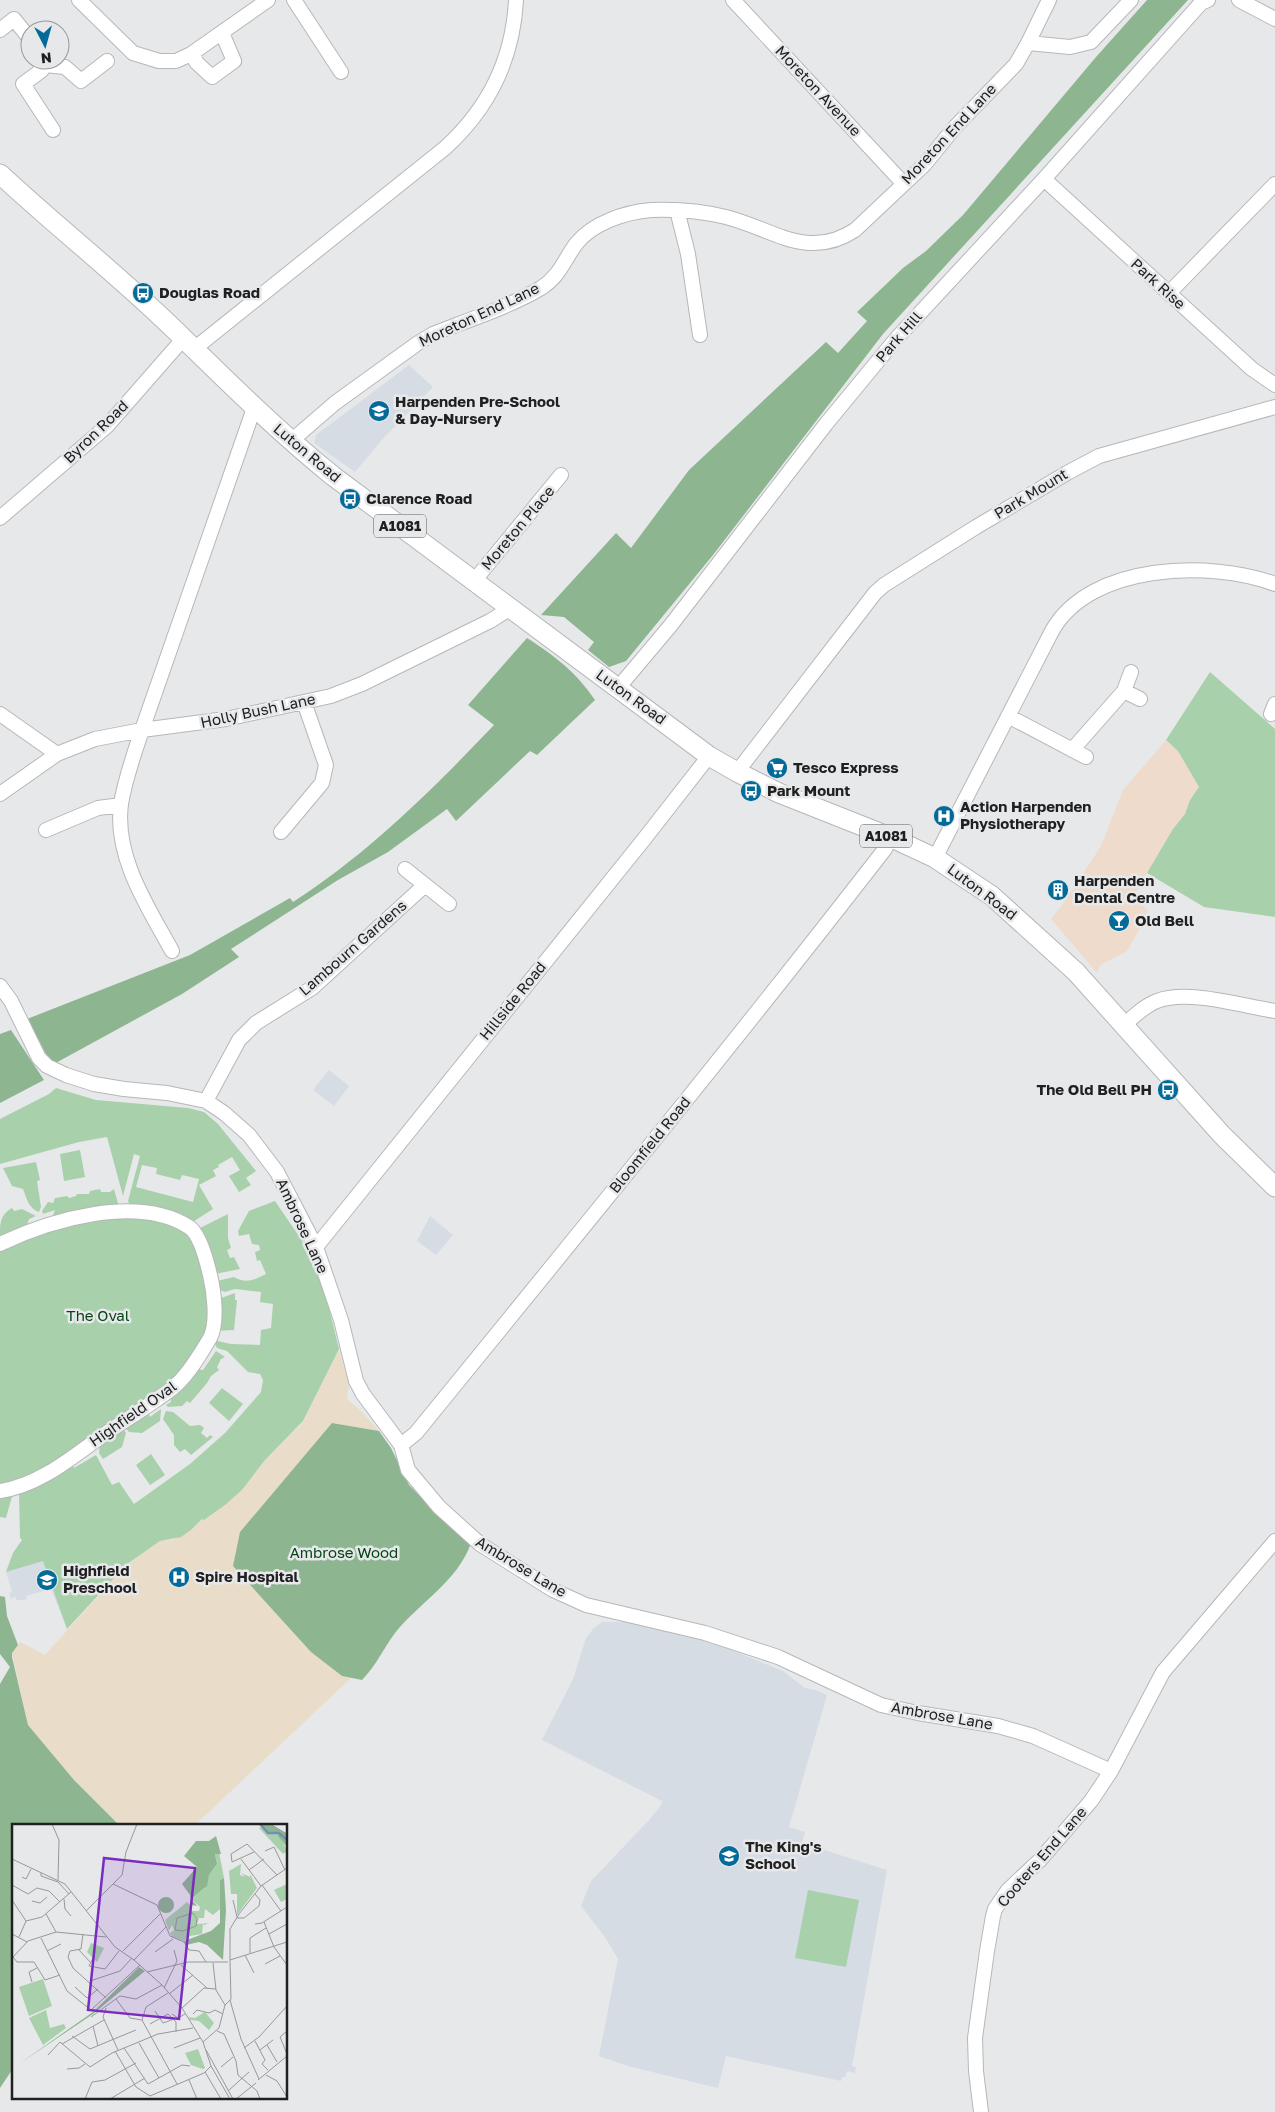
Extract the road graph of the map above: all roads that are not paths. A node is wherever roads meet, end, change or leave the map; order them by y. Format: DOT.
graph roads {
  1 [pos="78,0"];
  2 [pos="268,0"];
  3 [pos="294,0"];
  4 [pos="516,0"];
  5 [pos="733,0"];
  6 [pos="1049,0"];
  7 [pos="1132,0"];
  8 [pos="1239,0"];
  9 [pos="1204,1"];
  10 [pos="1275,19"];
  11 [pos="20,26"];
  12 [pos="0,30"];
  13 [pos="222,33"];
  14 [pos="1028,43"];
  15 [pos="191,54"];
  16 [pos="106,61"];
  17 [pos="42,70"];
  18 [pos="68,70"];
  19 [pos="341,72"];
  20 [pos="53,130"];
  21 [pos="0,174"];
  22 [pos="1044,179"];
  23 [pos="903,183"];
  24 [pos="1275,184"];
  25 [pos="677,210"];
  26 [pos="1169,293"];
  27 [pos="700,335"];
  28 [pos="189,344"];
  29 [pos="1275,385"];
  30 [pos="1275,407"];
  31 [pos="254,408"];
  32 [pos="291,441"];
  33 [pos="561,475"];
  34 [pos="0,518"];
  35 [pos="474,581"];
  36 [pos="1275,584"];
  37 [pos="511,608"];
  38 [pos="1131,672"];
  39 [pos="618,688"];
  40 [pos="1124,691"];
  41 [pos="1140,698"];
  42 [pos="304,702"];
  43 [pos="0,714"];
  44 [pos="1008,716"];
  45 [pos="142,730"];
  46 [pos="1072,750"];
  47 [pos="57,754"];
  48 [pos="709,756"];
  49 [pos="1086,757"];
  50 [pos="737,772"];
  51 [pos="0,794"];
  52 [pos="121,805"];
  53 [pos="46,830"];
  54 [pos="281,832"];
  55 [pos="890,837"];
  56 [pos="935,858"];
  57 [pos="405,869"];
  58 [pos="425,885"];
  59 [pos="449,904"];
  60 [pos="172,951"];
  61 [pos="0,986"];
  62 [pos="1275,1011"];
  63 [pos="1123,1026"];
  64 [pos="206,1100"];
  65 [pos="1275,1186"];
  66 [pos="0,1244"];
  67 [pos="316,1247"];
  68 [pos="401,1446"];
  69 [pos="0,1491"];
  70 [pos="1275,1541"];
  71 [pos="1111,1771"];
  72 [pos="981,2112"];
  1 -- 15 [label="street"];
  2 -- 13 [label="street"];
  3 -- 19 [label="street"];
  4 -- 28 [label="street"];
  5 -- 23 [label="street, Moreton Avenue"];
  6 -- 14 [label="street, Moreton End Lane"];
  7 -- 14 [label="street"];
  8 -- 10 [label="street"];
  9 -- 22 [label="street, Park Hill"];
  11 -- 12 [label="street"];
  13 -- 15 [label="street"];
  13 -- 15 [label="street"];
  14 -- 23 [label="street, Moreton End Lane"];
  16 -- 18 [label="street"];
  17 -- 20 [label="street"];
  21 -- 28 [label="main road, Luton Road / A1081"];
  22 -- 26 [label="street, Park Rise"];
  22 -- 39 [label="street, Park Hill"];
  23 -- 25 [label="street, Moreton End Lane"];
  24 -- 26 [label="street"];
  25 -- 27 [label="street"];
  25 -- 32 [label="street, Moreton End Lane"];
  26 -- 29 [label="street, Park Rise"];
  28 -- 31 [label="main road, Luton Road / A1081"];
  28 -- 34 [label="street, Byron Road"];
  30 -- 50 [label="street, Park Mount"];
  31 -- 32 [label="main road, Luton Road / A1081"];
  31 -- 45 [label="street"];
  32 -- 35 [label="main road, Luton Road / A1081"];
  33 -- 35 [label="street, Moreton Place"];
  35 -- 37 [label="main road, Luton Road / A1081"];
  36 -- 44 [label="street"];
  37 -- 39 [label="main road, Luton Road / A1081"];
  37 -- 42 [label="street, Holly Bush Lane"];
  38 -- 40 [label="street"];
  39 -- 48 [label="main road, Luton Road / A1081"];
  40 -- 41 [label="street"];
  40 -- 46 [label="street"];
  42 -- 45 [label="street, Holly Bush Lane"];
  42 -- 54 [label="street"];
  43 -- 47 [label="street"];
  44 -- 46 [label="street"];
  44 -- 56 [label="street"];
  45 -- 47 [label="street, Holly Bush Lane"];
  45 -- 52 [label="street"];
  46 -- 49 [label="street"];
  47 -- 51 [label="street, Holly Bush Lane"];
  48 -- 50 [label="main road, Luton Road / A1081"];
  48 -- 67 [label="street, Hillside Road"];
  50 -- 55 [label="main road, Luton Road / A1081"];
  52 -- 53 [label="street"];
  52 -- 60 [label="street"];
  55 -- 56 [label="main road, Luton Road / A1081"];
  55 -- 68 [label="street, Bloomfield Road"];
  56 -- 63 [label="main road, Luton Road / A1081"];
  57 -- 58 [label="street"];
  58 -- 59 [label="street"];
  58 -- 64 [label="street, Lambourn Gardens"];
  61 -- 64 [label="street, Ambrose Lane"];
  62 -- 63 [label="street"];
  63 -- 65 [label="main road, Luton Road / A1081"];
  64 -- 67 [label="street, Ambrose Lane"];
  66 -- 69 [label="street, Highfield Oval"];
  67 -- 68 [label="street, Ambrose Lane"];
  68 -- 71 [label="street, Ambrose Lane"];
  70 -- 71 [label="street, Cooters End Lane"];
  71 -- 72 [label="street, Cooters End Lane"];
}
